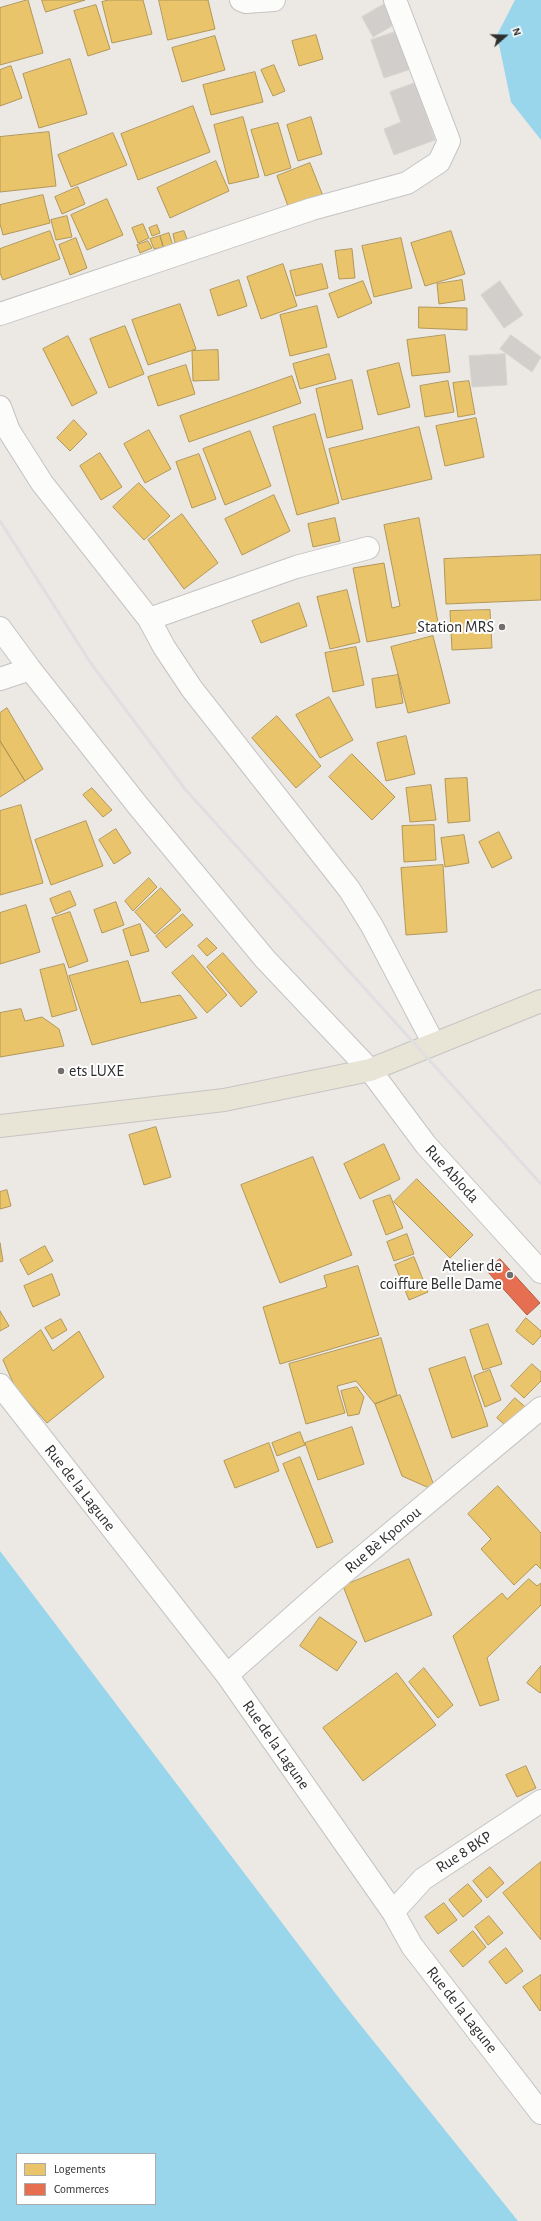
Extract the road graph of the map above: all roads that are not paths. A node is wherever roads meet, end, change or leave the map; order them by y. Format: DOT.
graph roads {
  1 [pos="241,0"];
  2 [pos="274,0"];
  3 [pos="395,0"];
  4 [pos="0,314"];
  5 [pos="0,407"];
  6 [pos="368,548"];
  7 [pos="149,619"];
  8 [pos="0,628"];
  9 [pos="30,669"];
  10 [pos="0,679"];
  11 [pos="541,1001"];
  12 [pos="434,1044"];
  13 [pos="370,1070"];
  14 [pos="0,1126"];
  15 [pos="541,1272"];
  16 [pos="0,1386"];
  17 [pos="541,1408"];
  18 [pos="227,1675"];
  19 [pos="541,1801"];
  20 [pos="393,1912"];
  21 [pos="541,2113"];
  1 -- 2 [label="street"];
  3 -- 4 [label="street"];
  5 -- 7 [label="street"];
  6 -- 7 [label="street"];
  7 -- 12 [label="street"];
  8 -- 9 [label="street, Rue Abloda"];
  9 -- 10 [label="street"];
  9 -- 13 [label="street, Rue Abloda"];
  11 -- 12 [label="main road"];
  12 -- 13 [label="main road"];
  13 -- 14 [label="main road"];
  13 -- 15 [label="street, Rue Abloda"];
  16 -- 18 [label="street, Rue de la Lagune"];
  17 -- 18 [label="street, Rue Bè Kponou"];
  18 -- 20 [label="street, Rue de la Lagune"];
  19 -- 20 [label="street, Rue 8 BKP"];
  20 -- 21 [label="street, Rue de la Lagune"];
}
